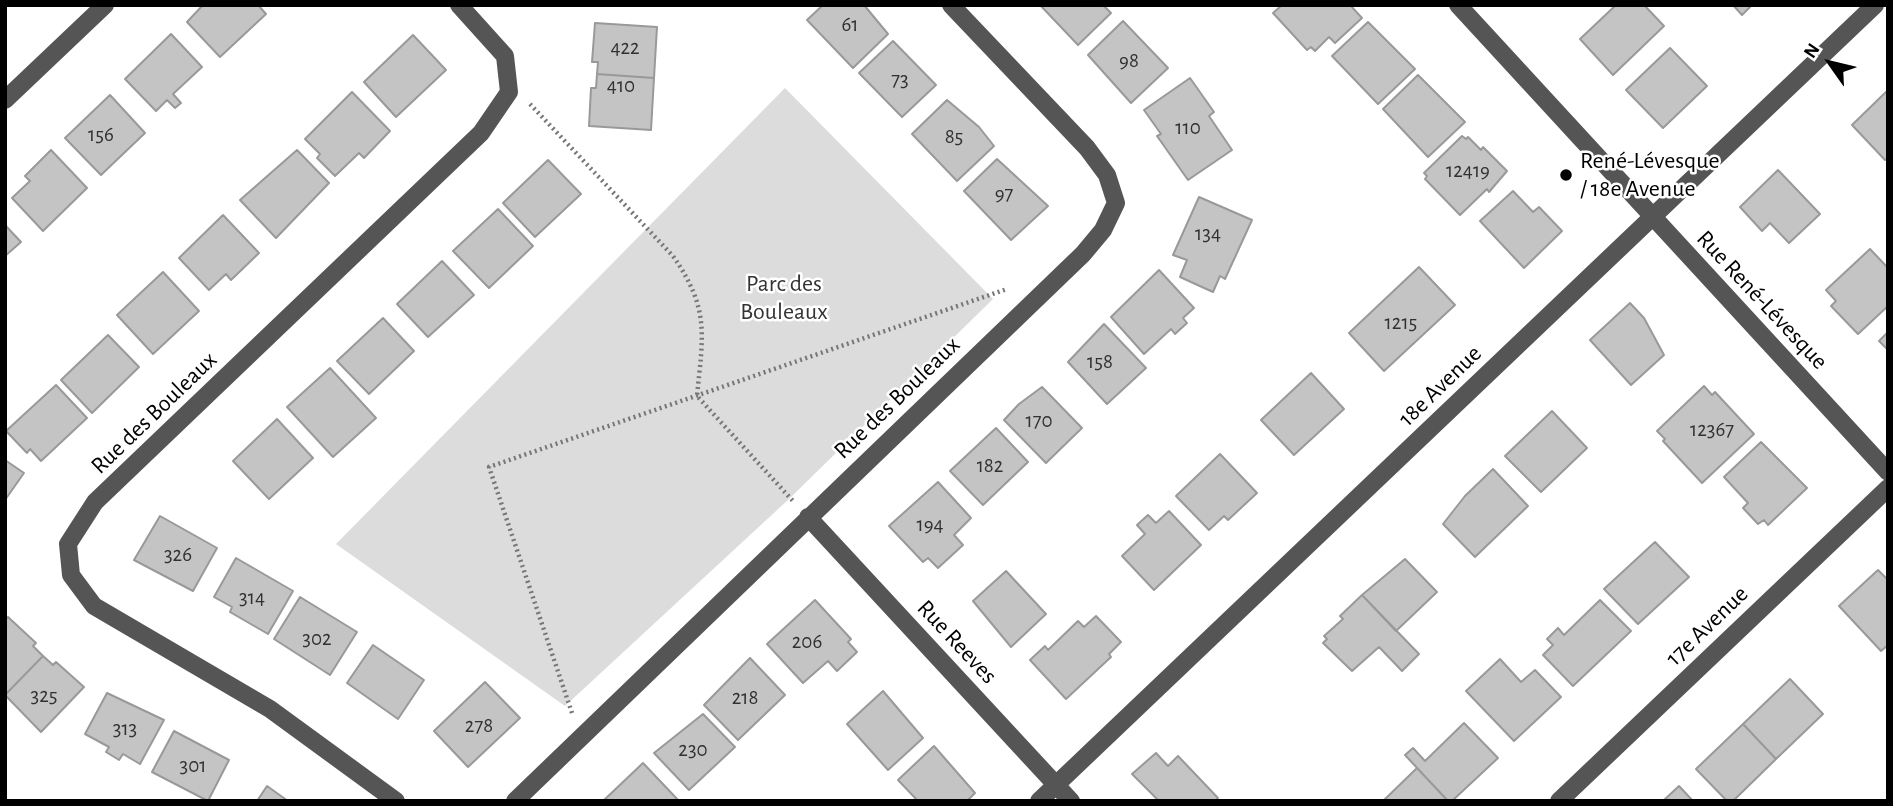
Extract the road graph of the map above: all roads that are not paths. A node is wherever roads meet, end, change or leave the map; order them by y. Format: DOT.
graph roads {
  1 [pos="105,5"];
  2 [pos="459,5"];
  3 [pos="951,5"];
  4 [pos="1458,5"];
  5 [pos="1875,5"];
  6 [pos="5,100"];
  7 [pos="1653,218"];
  8 [pos="1888,472"];
  9 [pos="1888,488"];
  10 [pos="808,517"];
  11 [pos="1056,784"];
  12 [pos="396,801"];
  13 [pos="514,801"];
  14 [pos="1039,801"];
  15 [pos="1071,801"];
  16 [pos="1559,801"];
  1 -- 6 [label="street"];
  2 -- 12 [label="street, Rue des Bouleaux"];
  3 -- 10 [label="street, Rue des Bouleaux"];
  4 -- 7 [label="street, Rue René-Lévesque"];
  5 -- 7 [label="street, 18e Avenue"];
  7 -- 8 [label="street, Rue René-Lévesque"];
  7 -- 11 [label="street, 18e Avenue"];
  9 -- 16 [label="street, 17e Avenue"];
  10 -- 11 [label="street, Rue Reeves"];
  10 -- 13 [label="street, Rue des Bouleaux"];
  11 -- 14 [label="street, 18e Avenue"];
  11 -- 15 [label="street, Rue Reeves"];
}
